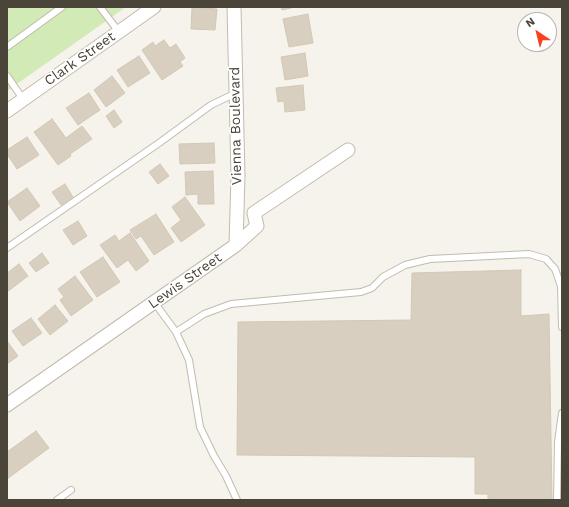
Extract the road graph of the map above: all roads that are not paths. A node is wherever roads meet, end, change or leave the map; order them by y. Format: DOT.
graph roads {
  1 [pos="62,7"];
  2 [pos="100,7"];
  3 [pos="154,7"];
  4 [pos="234,7"];
  5 [pos="119,32"];
  6 [pos="7,47"];
  7 [pos="7,76"];
  8 [pos="236,93"];
  9 [pos="23,99"];
  10 [pos="7,111"];
  11 [pos="348,150"];
  12 [pos="236,245"];
  13 [pos="7,248"];
  14 [pos="154,302"];
  15 [pos="562,327"];
  16 [pos="176,332"];
  17 [pos="7,405"];
  18 [pos="562,413"];
  19 [pos="71,490"];
  20 [pos="57,500"];
  21 [pos="237,500"];
  22 [pos="557,500"];
  1 -- 6 [label="lane"];
  2 -- 5 [label="lane"];
  3 -- 5 [label="street, Clark Street"];
  4 -- 8 [label="street, Vienna Boulevard"];
  5 -- 9 [label="street, Clark Street"];
  7 -- 9 [label="lane"];
  8 -- 12 [label="street, Vienna Boulevard"];
  8 -- 13 [label="lane"];
  9 -- 10 [label="street, Clark Street"];
  11 -- 12 [label="street, Lewis Street"];
  12 -- 14 [label="street, Lewis Street"];
  14 -- 16 [label="lane"];
  14 -- 17 [label="street, Lewis Street"];
  15 -- 16 [label="lane"];
  16 -- 21 [label="lane"];
  18 -- 22 [label="lane"];
  19 -- 20 [label="lane"];
}
